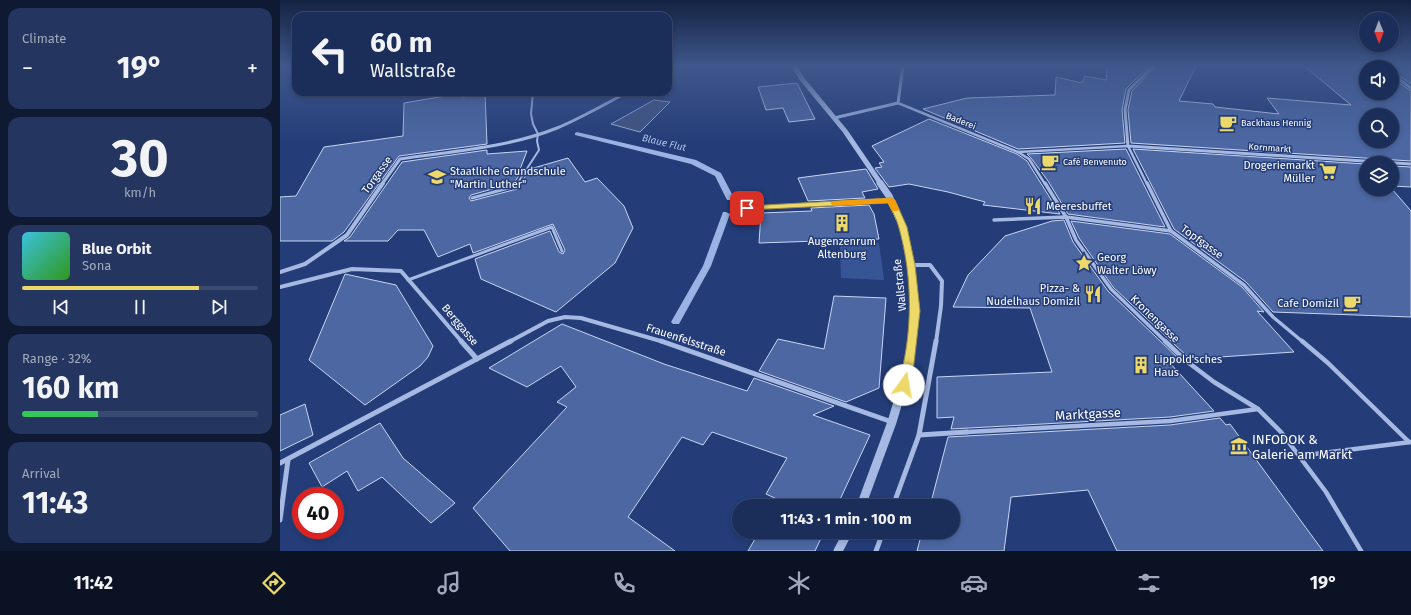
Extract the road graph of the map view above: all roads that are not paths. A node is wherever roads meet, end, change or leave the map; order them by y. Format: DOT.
graph roads {
  1 [pos="812,92"];
  2 [pos="900,92"];
  3 [pos="1129,92"];
  4 [pos="532,96"];
  5 [pos="620,96"];
  6 [pos="898,104"];
  7 [pos="834,118"];
  8 [pos="538,134"];
  9 [pos="1128,146"];
  10 [pos="1018,152"];
  11 [pos="1411,164"];
  12 [pos="472,198"];
  13 [pos="891,200"];
  14 [pos="747,208"];
  15 [pos="1066,217"];
  16 [pos="994,220"];
  17 [pos="1171,231"];
  18 [pos="562,251"];
  19 [pos="911,265"];
  20 [pos="280,272"];
  21 [pos="408,280"];
  22 [pos="280,287"];
  23 [pos="476,359"];
  24 [pos="1258,409"];
  25 [pos="892,422"];
  26 [pos="967,432"];
  27 [pos="919,435"];
  28 [pos="1410,442"];
  29 [pos="1299,456"];
  30 [pos="288,460"];
  31 [pos="280,463"];
  32 [pos="864,499"];
  33 [pos="896,499"];
  34 [pos="280,520"];
  35 [pos="844,539"];
  36 [pos="880,539"];
  37 [pos="1360,549"];
  38 [pos="838,551"];
  39 [pos="876,551"];
  1 -- 7 [label="street, Wallstraße"];
  2 -- 6 [label="street"];
  3 -- 9 [label="street"];
  4 -- 8 [label="lane"];
  5 -- 8 [label="street, Torgasse"];
  6 -- 7 [label="street"];
  6 -- 10 [label="street, Baderei"];
  7 -- 13 [label="street, Wallstraße"];
  8 -- 12 [label="lane"];
  8 -- 20 [label="street, Torgasse"];
  9 -- 10 [label="street, Baderei"];
  9 -- 11 [label="street, Kornmarkt"];
  9 -- 17 [label="street, Topfgasse"];
  10 -- 15 [label="street, Baderei"];
  13 -- 14 [label="street"];
  13 -- 19 [label="street, Wallstraße"];
  15 -- 16 [label="street"];
  15 -- 17 [label="street"];
  15 -- 24 [label="street, Kronengasse"];
  17 -- 28 [label="street, Topfgasse"];
  18 -- 21 [label="lane"];
  19 -- 25 [label="street, Wallstraße"];
  19 -- 27 [label="street"];
  21 -- 22 [label="street, Berggasse"];
  21 -- 23 [label="street, Berggasse"];
  23 -- 25 [label="street, Frauenfelsstraße"];
  23 -- 30 [label="street, Berggasse"];
  24 -- 26 [label="street, Marktgasse"];
  24 -- 29 [label="street, Kronengasse"];
  25 -- 32 [label="street, Wallstraße"];
  26 -- 27 [label="street, Marktgasse"];
  27 -- 33 [label="street"];
  28 -- 29 [label="street"];
  29 -- 37 [label="street, Kronengasse"];
  30 -- 31 [label="street, Berggasse"];
  30 -- 34 [label="street"];
  35 -- 38 [label="street"];
  36 -- 39 [label="street"];
}
